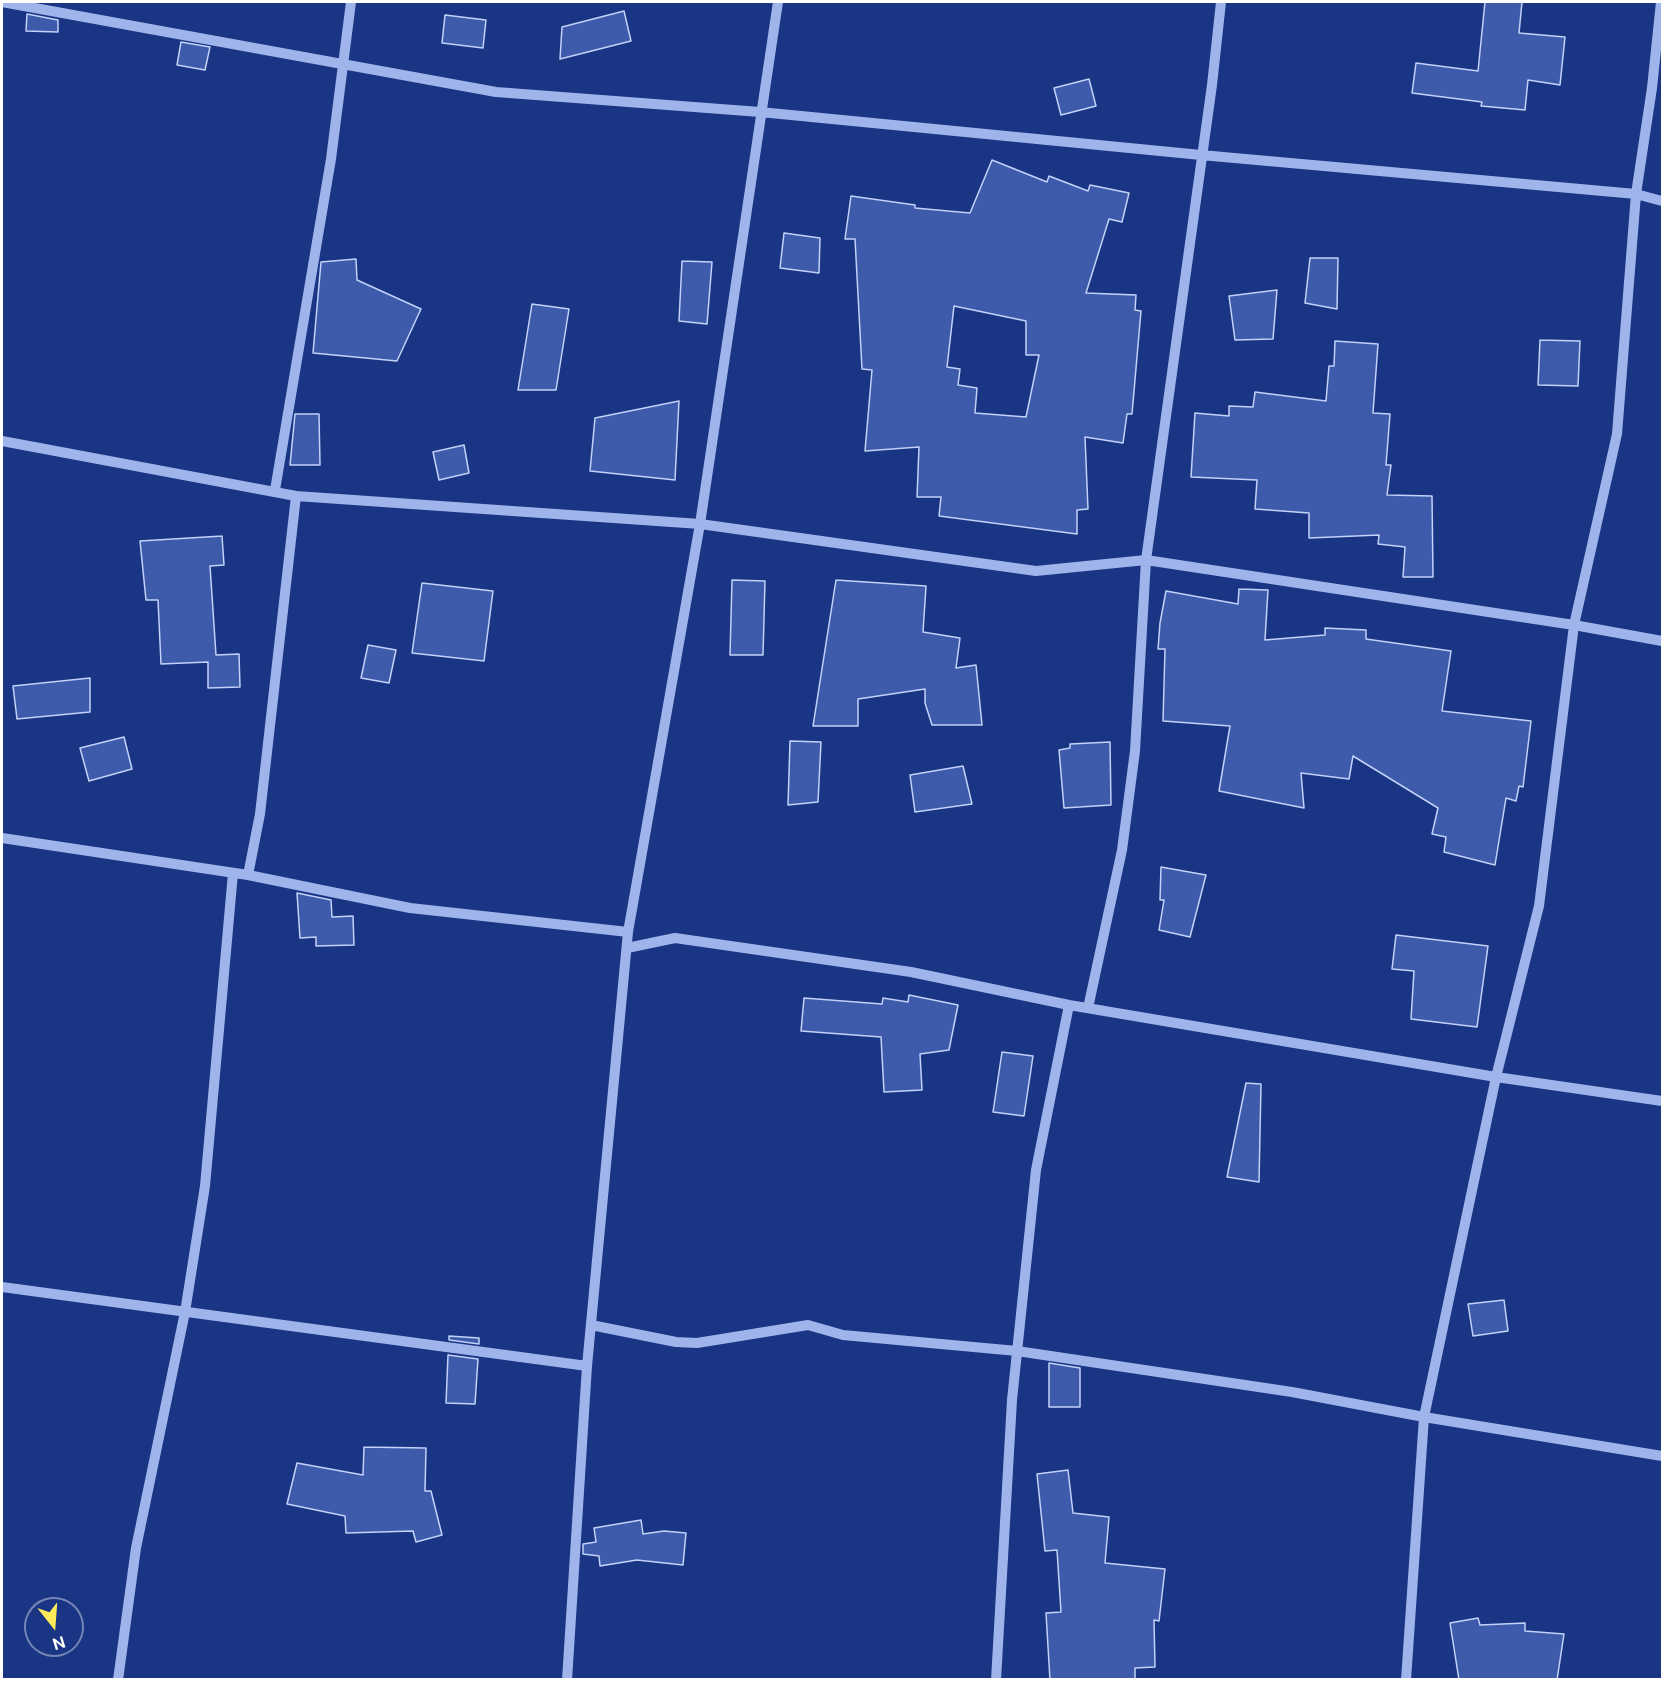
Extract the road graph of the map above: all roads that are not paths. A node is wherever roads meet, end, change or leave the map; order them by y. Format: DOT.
graph roads {
  1 [pos="2,2"];
  2 [pos="351,2"];
  3 [pos="778,2"];
  4 [pos="1221,2"];
  5 [pos="1661,2"];
  6 [pos="342,64"];
  7 [pos="760,111"];
  8 [pos="1201,156"];
  9 [pos="1636,194"];
  10 [pos="1662,201"];
  11 [pos="2,441"];
  12 [pos="274,490"];
  13 [pos="296,496"];
  14 [pos="700,524"];
  15 [pos="1146,560"];
  16 [pos="1574,625"];
  17 [pos="1662,641"];
  18 [pos="2,838"];
  19 [pos="233,873"];
  20 [pos="248,875"];
  21 [pos="628,932"];
  22 [pos="627,948"];
  23 [pos="1069,1005"];
  24 [pos="1088,1008"];
  25 [pos="1496,1077"];
  26 [pos="1662,1101"];
  27 [pos="2,1287"];
  28 [pos="185,1312"];
  29 [pos="591,1325"];
  30 [pos="1017,1351"];
  31 [pos="587,1366"];
  32 [pos="1424,1417"];
  33 [pos="1662,1456"];
  34 [pos="118,1680"];
  35 [pos="567,1680"];
  36 [pos="996,1680"];
  37 [pos="1406,1680"];
  1 -- 6 [label="street"];
  2 -- 6 [label="street"];
  3 -- 7 [label="street"];
  4 -- 8 [label="street"];
  5 -- 9 [label="street"];
  6 -- 7 [label="street"];
  6 -- 12 [label="street"];
  7 -- 8 [label="street"];
  7 -- 14 [label="street"];
  8 -- 9 [label="street"];
  8 -- 15 [label="street"];
  9 -- 10 [label="street"];
  9 -- 16 [label="street"];
  11 -- 12 [label="street"];
  12 -- 13 [label="street"];
  13 -- 14 [label="street"];
  13 -- 20 [label="street"];
  14 -- 15 [label="street"];
  14 -- 21 [label="street"];
  15 -- 16 [label="street"];
  15 -- 24 [label="street"];
  16 -- 17 [label="street"];
  16 -- 25 [label="street"];
  18 -- 19 [label="street"];
  19 -- 20 [label="street"];
  19 -- 28 [label="street"];
  20 -- 21 [label="street"];
  21 -- 22 [label="street"];
  22 -- 23 [label="street"];
  22 -- 29 [label="street"];
  23 -- 24 [label="street"];
  23 -- 30 [label="street"];
  24 -- 25 [label="street"];
  25 -- 26 [label="street"];
  25 -- 32 [label="street"];
  27 -- 28 [label="street"];
  28 -- 31 [label="street"];
  28 -- 34 [label="street"];
  29 -- 30 [label="street"];
  29 -- 31 [label="street"];
  30 -- 32 [label="street"];
  30 -- 36 [label="street"];
  31 -- 35 [label="street"];
  32 -- 33 [label="street"];
  32 -- 37 [label="street"];
}
